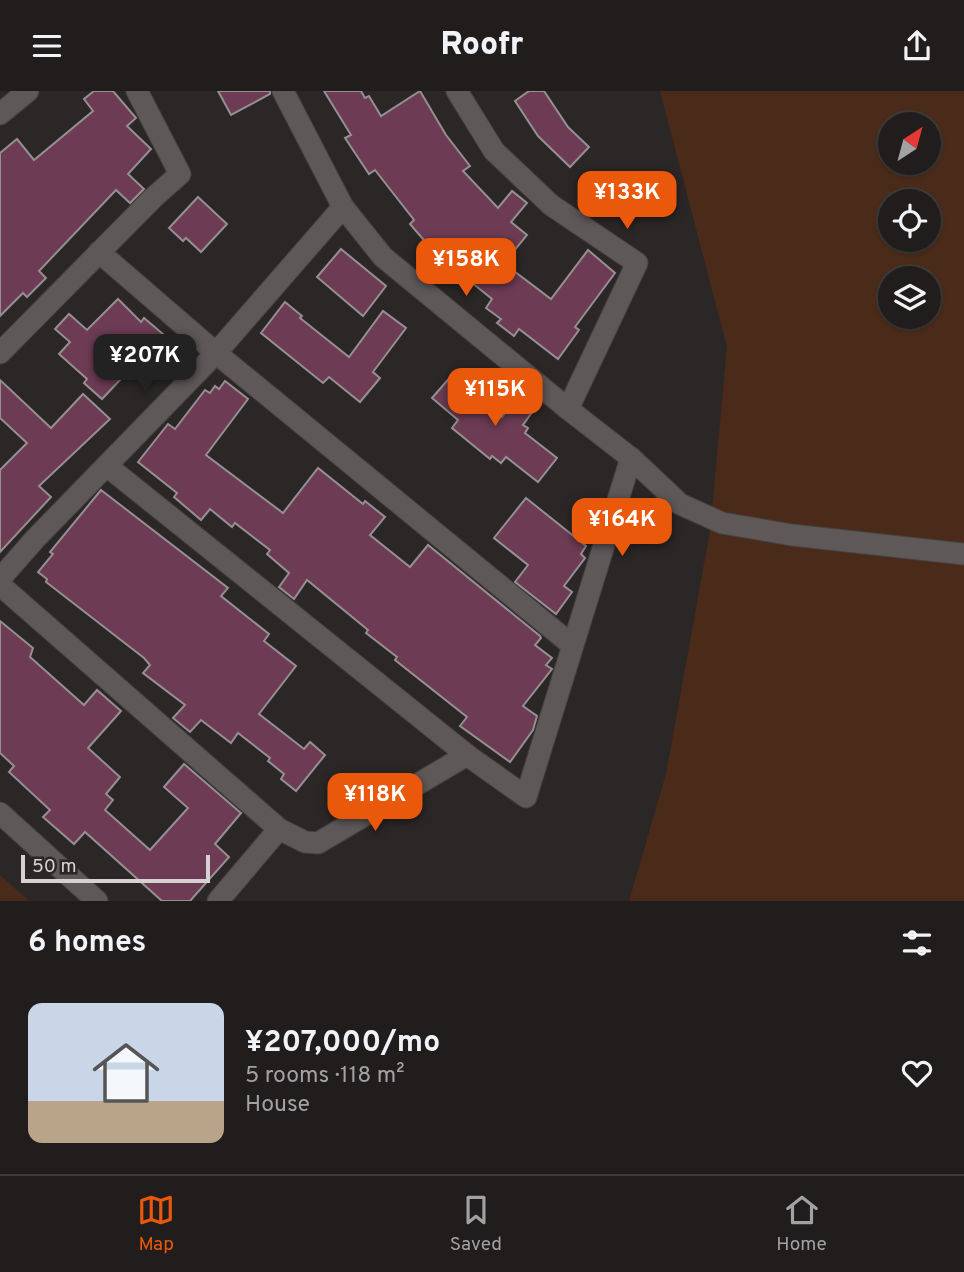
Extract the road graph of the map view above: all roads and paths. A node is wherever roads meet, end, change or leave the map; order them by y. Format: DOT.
graph roads {
  1 [pos="28,91"];
  2 [pos="138,91"];
  3 [pos="283,91"];
  4 [pos="457,91"];
  5 [pos="0,114"];
  6 [pos="343,207"];
  7 [pos="99,252"];
  8 [pos="0,353"];
  9 [pos="216,353"];
  10 [pos="568,409"];
  11 [pos="631,458"];
  12 [pos="107,466"];
  13 [pos="964,554"];
  14 [pos="0,579"];
  15 [pos="0,585"];
  16 [pos="572,645"];
  17 [pos="467,755"];
  18 [pos="0,813"];
  19 [pos="279,829"];
  20 [pos="97,901"];
  21 [pos="218,901"];
  1 -- 5 [label="street"];
  2 -- 7 [label="street"];
  3 -- 6 [label="street"];
  4 -- 10 [label="street"];
  6 -- 9 [label="street"];
  6 -- 10 [label="street"];
  7 -- 8 [label="street"];
  7 -- 9 [label="street"];
  9 -- 12 [label="street"];
  9 -- 16 [label="street"];
  10 -- 11 [label="street"];
  11 -- 13 [label="street"];
  11 -- 16 [label="street"];
  12 -- 14 [label="street"];
  12 -- 17 [label="street"];
  15 -- 19 [label="street"];
  16 -- 17 [label="street"];
  17 -- 19 [label="street"];
  18 -- 20 [label="street"];
  19 -- 21 [label="street"];
}
